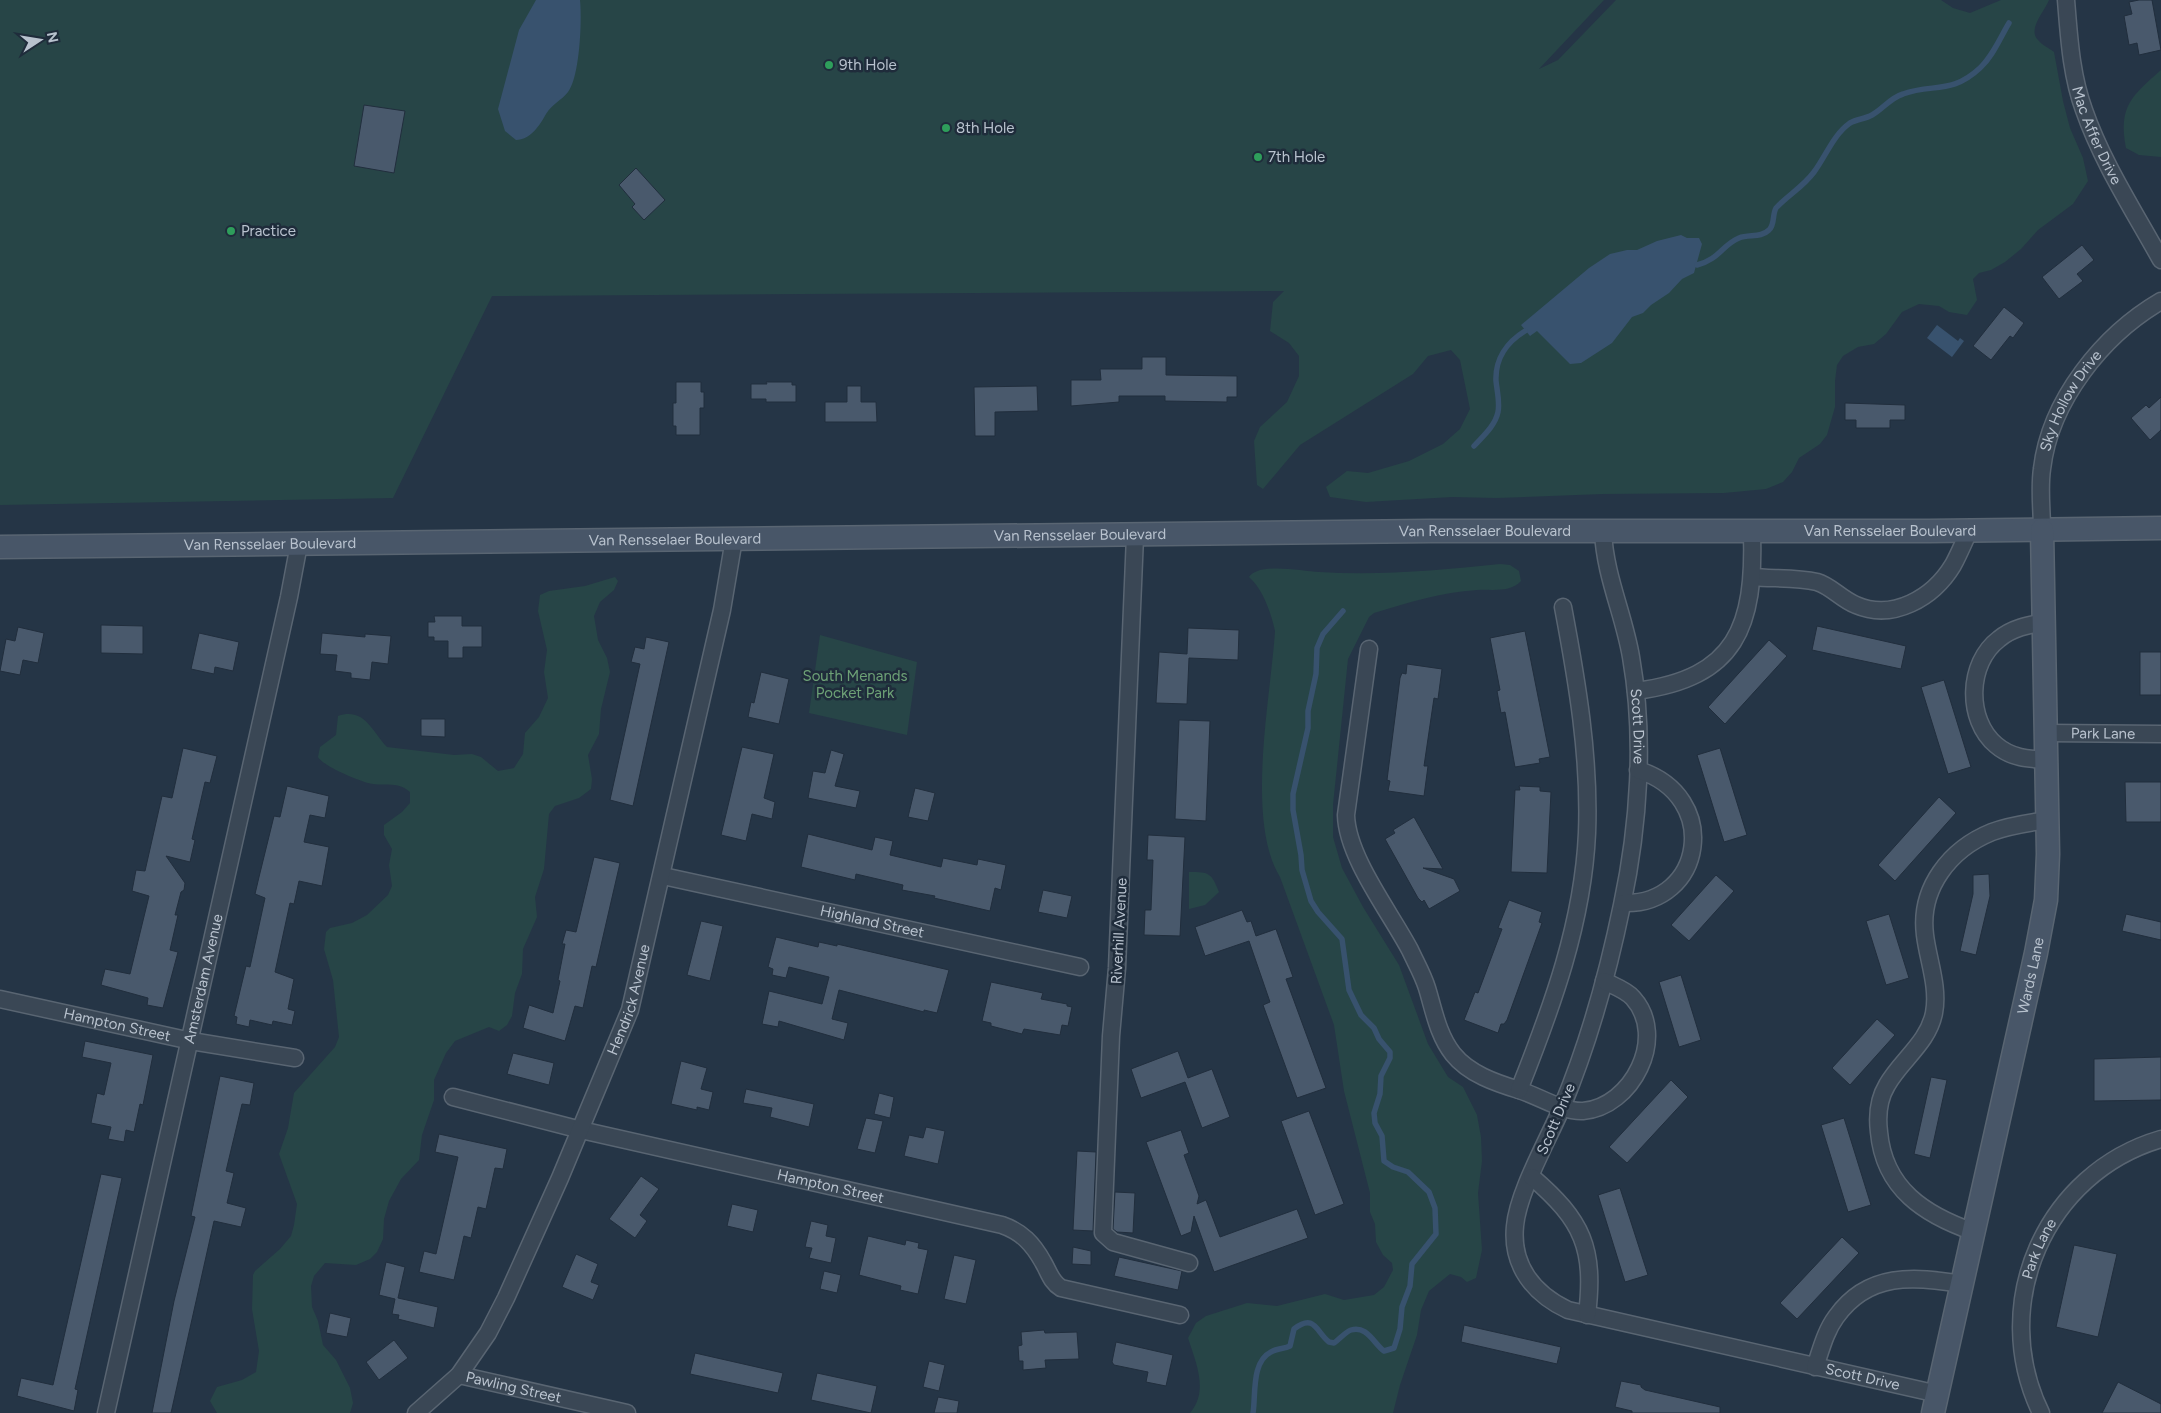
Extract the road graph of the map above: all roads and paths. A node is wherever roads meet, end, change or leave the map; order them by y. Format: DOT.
graph roads {
  1 [pos="2066,0"];
  2 [pos="2161,260"];
  3 [pos="2161,301"];
  4 [pos="2161,528"];
  5 [pos="2042,530"];
  6 [pos="1969,531"];
  7 [pos="1603,532"];
  8 [pos="1752,532"];
  9 [pos="1134,536"];
  10 [pos="734,539"];
  11 [pos="300,544"];
  12 [pos="0,547"];
  13 [pos="1752,577"];
  14 [pos="1563,607"];
  15 [pos="2045,622"];
  16 [pos="1369,649"];
  17 [pos="1636,691"];
  18 [pos="2047,733"];
  19 [pos="2161,734"];
  20 [pos="2047,760"];
  21 [pos="1638,770"];
  22 [pos="2047,820"];
  23 [pos="663,876"];
  24 [pos="1623,903"];
  25 [pos="1080,968"];
  26 [pos="1604,981"];
  27 [pos="0,999"];
  28 [pos="191,1041"];
  29 [pos="295,1058"];
  30 [pos="1519,1090"];
  31 [pos="453,1097"];
  32 [pos="1562,1106"];
  33 [pos="581,1130"];
  34 [pos="2161,1139"];
  35 [pos="1532,1177"];
  36 [pos="1974,1232"];
  37 [pos="1189,1263"];
  38 [pos="1962,1284"];
  39 [pos="1180,1315"];
  40 [pos="1587,1315"];
  41 [pos="1815,1367"];
  42 [pos="459,1375"];
  43 [pos="1935,1403"];
  44 [pos="106,1413"];
  45 [pos="416,1413"];
  46 [pos="627,1413"];
  47 [pos="2042,1413"];
  1 -- 2 [label="street, Mac Affer Drive"];
  3 -- 5 [label="street, Sky Hollow Drive"];
  4 -- 5 [label="main road, Van Rensselaer Boulevard"];
  5 -- 6 [label="main road, Van Rensselaer Boulevard"];
  5 -- 15 [label="main road, Wards Lane"];
  6 -- 8 [label="main road, Van Rensselaer Boulevard"];
  6 -- 13 [label="street"];
  7 -- 8 [label="main road, Van Rensselaer Boulevard"];
  7 -- 9 [label="main road, Van Rensselaer Boulevard"];
  7 -- 17 [label="street, Scott Drive"];
  8 -- 13 [label="street"];
  9 -- 10 [label="main road, Van Rensselaer Boulevard"];
  9 -- 37 [label="street, Riverhill Avenue"];
  10 -- 11 [label="main road, Van Rensselaer Boulevard"];
  10 -- 23 [label="street, Hendrick Avenue"];
  11 -- 12 [label="main road, Van Rensselaer Boulevard"];
  11 -- 28 [label="street, Amsterdam Avenue"];
  13 -- 17 [label="street"];
  14 -- 30 [label="street"];
  15 -- 18 [label="main road, Wards Lane"];
  15 -- 20 [label="street"];
  16 -- 30 [label="street"];
  17 -- 21 [label="street, Scott Drive"];
  18 -- 19 [label="street, Park Lane"];
  18 -- 20 [label="main road, Wards Lane"];
  20 -- 22 [label="main road, Wards Lane"];
  21 -- 24 [label="street, Scott Drive"];
  21 -- 24 [label="street"];
  22 -- 36 [label="main road, Wards Lane"];
  22 -- 36 [label="street"];
  23 -- 25 [label="street, Highland Street"];
  23 -- 33 [label="street, Hendrick Avenue"];
  24 -- 26 [label="street, Scott Drive"];
  26 -- 32 [label="street, Scott Drive"];
  26 -- 32 [label="street"];
  27 -- 28 [label="street, Hampton Street"];
  28 -- 29 [label="street, Hampton Street"];
  28 -- 44 [label="street, Amsterdam Avenue"];
  30 -- 32 [label="street"];
  31 -- 33 [label="street, Hampton Street"];
  32 -- 35 [label="street, Scott Drive"];
  33 -- 39 [label="street, Hampton Street"];
  33 -- 42 [label="street, Hendrick Avenue"];
  34 -- 47 [label="street, Park Lane"];
  35 -- 40 [label="street"];
  35 -- 40 [label="street, Scott Drive"];
  36 -- 38 [label="main road, Wards Lane"];
  38 -- 41 [label="street"];
  38 -- 43 [label="main road, Wards Lane"];
  40 -- 41 [label="street, Scott Drive"];
  41 -- 43 [label="street, Scott Drive"];
  42 -- 45 [label="street, Hendrick Avenue"];
  42 -- 46 [label="street, Pawling Street"];
}
